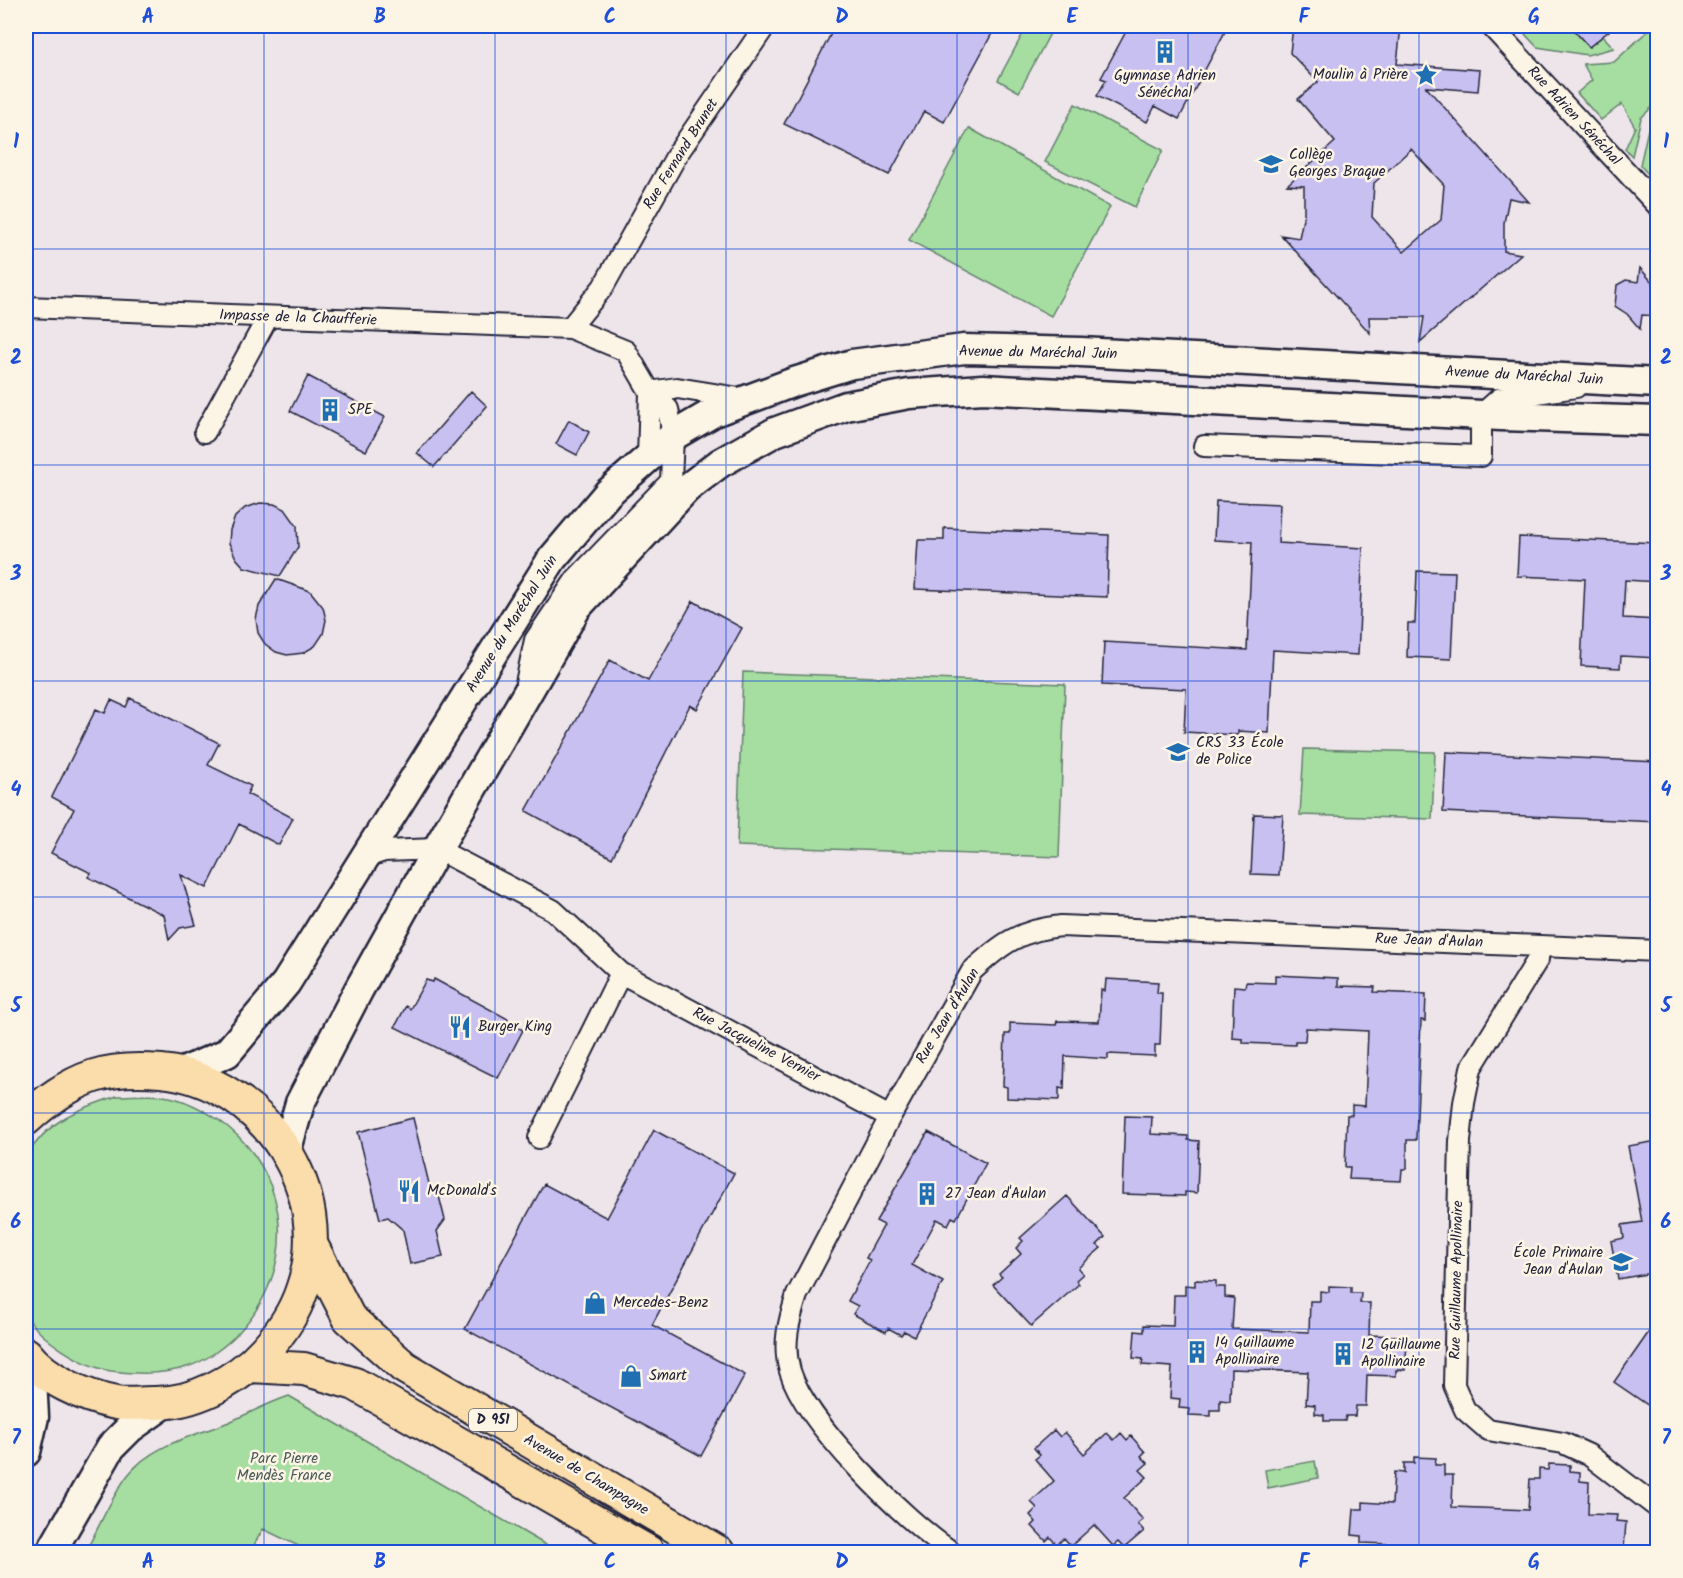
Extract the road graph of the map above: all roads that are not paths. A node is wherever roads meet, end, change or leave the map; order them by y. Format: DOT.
graph roads {
  1 [pos="765,26"];
  2 [pos="1491,26"];
  3 [pos="1658,206"];
  4 [pos="26,307"];
  5 [pos="268,317"];
  6 [pos="570,328"];
  7 [pos="1617,381"];
  8 [pos="1658,382"];
  9 [pos="650,392"];
  10 [pos="746,399"];
  11 [pos="1490,407"];
  12 [pos="1658,421"];
  13 [pos="205,432"];
  14 [pos="673,436"];
  15 [pos="1204,446"];
  16 [pos="648,458"];
  17 [pos="523,698"];
  18 [pos="437,849"];
  19 [pos="366,856"];
  20 [pos="1539,946"];
  21 [pos="1658,951"];
  22 [pos="621,973"];
  23 [pos="181,1073"];
  24 [pos="40,1098"];
  25 [pos="890,1117"];
  26 [pos="26,1119"];
  27 [pos="539,1138"];
  28 [pos="287,1149"];
  29 [pos="311,1244"];
  30 [pos="28,1358"];
  31 [pos="251,1366"];
  32 [pos="164,1404"];
  33 [pos="26,1452"];
  34 [pos="1658,1508"];
  35 [pos="51,1552"];
  36 [pos="648,1552"];
  37 [pos="718,1552"];
  38 [pos="952,1552"];
  1 -- 6 [label="street, Rue Fernand Brunet"];
  2 -- 3 [label="street, Rue Adrien Sénéchal"];
  4 -- 5 [label="street, Impasse de la Chaufferie"];
  5 -- 6 [label="street, Impasse de la Chaufferie"];
  5 -- 13 [label="street"];
  6 -- 9 [label="street"];
  7 -- 8 [label="main road, Avenue du Maréchal Juin"];
  7 -- 10 [label="main road, Avenue du Maréchal Juin"];
  7 -- 11 [label="street"];
  9 -- 10 [label="street"];
  9 -- 14 [label="street"];
  9 -- 16 [label="street"];
  10 -- 14 [label="main road, Avenue du Maréchal Juin"];
  11 -- 12 [label="main road"];
  11 -- 15 [label="street"];
  11 -- 17 [label="main road"];
  14 -- 16 [label="main road, Avenue du Maréchal Juin"];
  14 -- 17 [label="street"];
  16 -- 19 [label="main road, Avenue du Maréchal Juin"];
  17 -- 18 [label="main road"];
  18 -- 19 [label="street, Rue Jacqueline Vernier"];
  18 -- 22 [label="street, Rue Jacqueline Vernier"];
  18 -- 28 [label="main road"];
  19 -- 23 [label="main road, Avenue du Maréchal Juin"];
  20 -- 21 [label="street, Rue Jean d'Aulan"];
  20 -- 25 [label="street, Rue Jean d'Aulan"];
  20 -- 34 [label="street, Rue Guillaume Apollinaire"];
  22 -- 25 [label="street, Rue Jacqueline Vernier"];
  22 -- 27 [label="street"];
  23 -- 24 [label="main road"];
  23 -- 28 [label="main road"];
  24 -- 26 [label="main road"];
  25 -- 38 [label="street, Rue Jean d'Aulan"];
  28 -- 29 [label="main road"];
  29 -- 31 [label="main road"];
  29 -- 37 [label="main road, Avenue de Champagne / D 951"];
  30 -- 32 [label="main road"];
  30 -- 33 [label="main road"];
  31 -- 32 [label="main road"];
  31 -- 36 [label="main road, D 951"];
  32 -- 35 [label="main road"];
}
